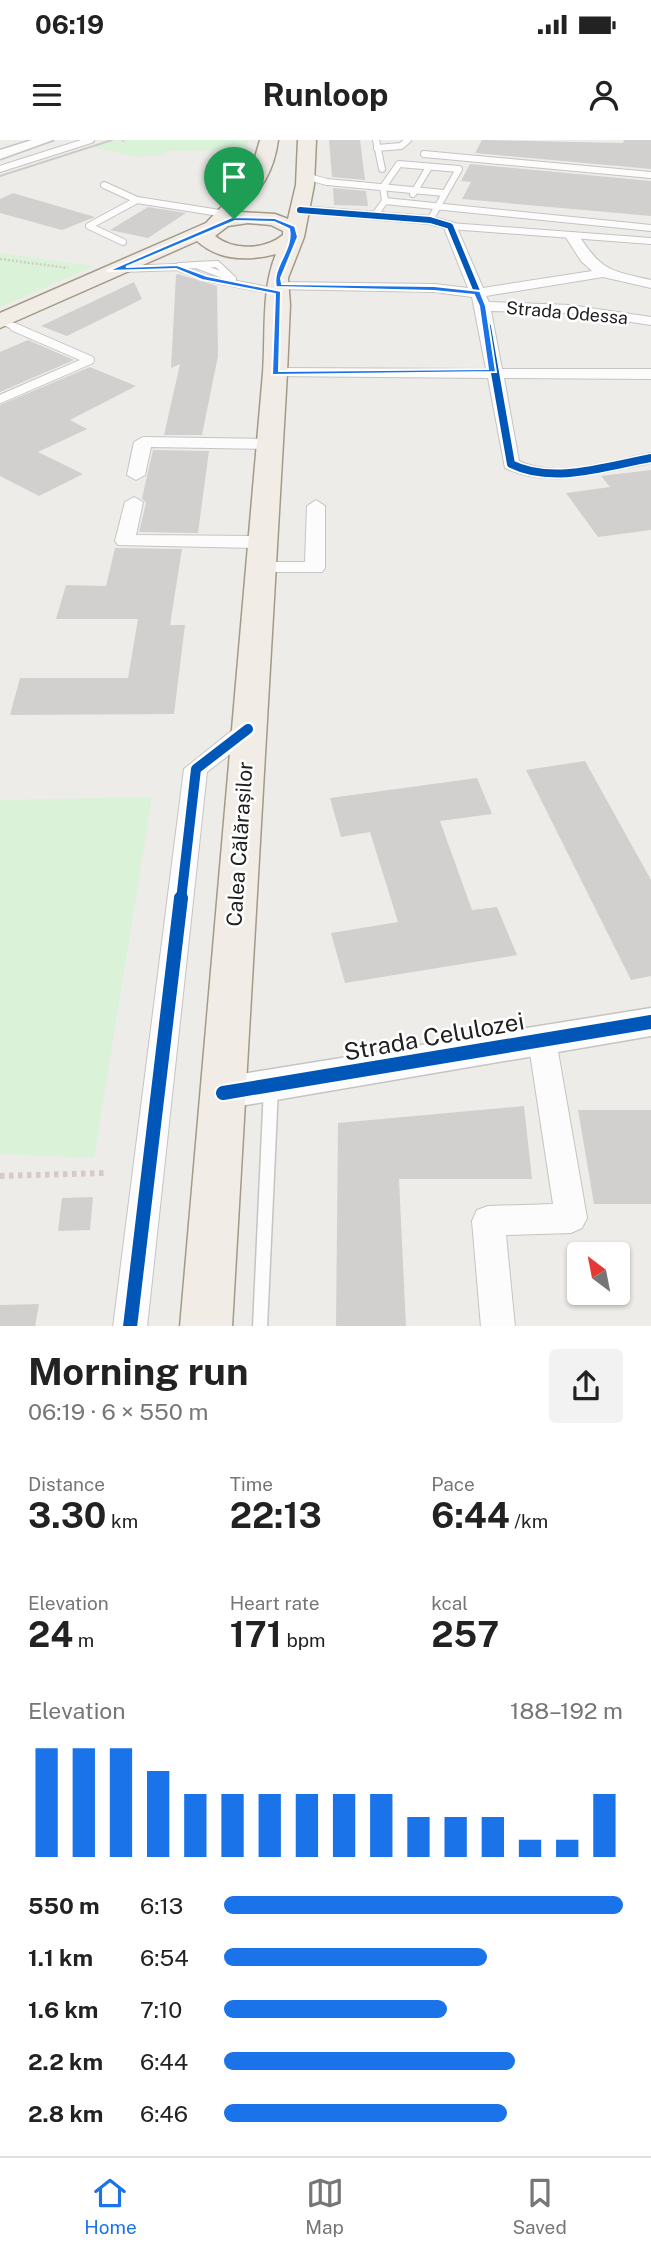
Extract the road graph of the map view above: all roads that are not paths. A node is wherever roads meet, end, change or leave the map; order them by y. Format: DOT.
graph roads {
  1 [pos="46,140"];
  2 [pos="91,140"];
  3 [pos="269,140"];
  4 [pos="307,140"];
  5 [pos="376,140"];
  6 [pos="408,140"];
  7 [pos="377,148"];
  8 [pos="0,155"];
  9 [pos="424,155"];
  10 [pos="429,167"];
  11 [pos="0,169"];
  12 [pos="382,169"];
  13 [pos="651,175"];
  14 [pos="305,180"];
  15 [pos="104,185"];
  16 [pos="383,187"];
  17 [pos="414,190"];
  18 [pos="444,193"];
  19 [pos="137,200"];
  20 [pos="385,201"];
  21 [pos="410,202"];
  22 [pos="436,204"];
  23 [pos="300,210"];
  24 [pos="374,216"];
  25 [pos="430,220"];
  26 [pos="216,222"];
  27 [pos="450,226"];
  28 [pos="651,228"];
  29 [pos="295,235"];
  30 [pos="572,236"];
  31 [pos="651,241"];
  32 [pos="123,242"];
  33 [pos="235,251"];
  34 [pos="139,258"];
  35 [pos="177,267"];
  36 [pos="110,271"];
  37 [pos="603,273"];
  38 [pos="651,284"];
  39 [pos="272,286"];
  40 [pos="480,299"];
  41 [pos="0,321"];
  42 [pos="651,321"];
  43 [pos="492,372"];
  44 [pos="275,373"];
  45 [pos="651,374"];
  46 [pos="0,399"];
  47 [pos="269,444"];
  48 [pos="651,458"];
  49 [pos="136,475"];
  50 [pos="134,502"];
  51 [pos="316,506"];
  52 [pos="260,555"];
  53 [pos="248,729"];
  54 [pos="651,1022"];
  55 [pos="542,1040"];
  56 [pos="271,1085"];
  57 [pos="223,1093"];
  58 [pos="131,1326"];
  59 [pos="206,1326"];
  60 [pos="260,1326"];
  61 [pos="498,1326"];
  1 -- 8 [label="street"];
  2 -- 11 [label="lane"];
  3 -- 26 [label="main road"];
  4 -- 14 [label="main road, Calea Călărașilor"];
  5 -- 7 [label="lane"];
  6 -- 7 [label="lane"];
  7 -- 12 [label="lane"];
  9 -- 13 [label="lane"];
  10 -- 16 [label="lane"];
  10 -- 17 [label="lane"];
  10 -- 18 [label="lane"];
  14 -- 16 [label="lane"];
  14 -- 23 [label="main road, Calea Călărașilor"];
  15 -- 19 [label="lane"];
  16 -- 17 [label="lane"];
  16 -- 20 [label="lane"];
  17 -- 18 [label="lane"];
  17 -- 21 [label="lane"];
  18 -- 22 [label="lane"];
  19 -- 26 [label="lane"];
  19 -- 32 [label="lane"];
  20 -- 21 [label="lane"];
  20 -- 24 [label="lane"];
  21 -- 22 [label="lane"];
  22 -- 25 [label="lane"];
  22 -- 28 [label="lane"];
  23 -- 24 [label="street"];
  23 -- 29 [label="main road, Calea Călărașilor"];
  24 -- 25 [label="street"];
  25 -- 27 [label="street"];
  26 -- 29 [label="main road"];
  26 -- 33 [label="main road"];
  26 -- 34 [label="main road"];
  27 -- 30 [label="lane"];
  27 -- 40 [label="street"];
  29 -- 33 [label="main road"];
  29 -- 39 [label="main road, Calea Călărașilor"];
  30 -- 31 [label="lane"];
  30 -- 37 [label="street"];
  33 -- 34 [label="main road"];
  33 -- 39 [label="main road"];
  34 -- 36 [label="main road"];
  35 -- 36 [label="lane"];
  35 -- 39 [label="lane"];
  35 -- 39 [label="lane"];
  36 -- 41 [label="main road"];
  37 -- 38 [label="street"];
  37 -- 40 [label="street"];
  39 -- 40 [label="street"];
  39 -- 44 [label="main road, Calea Călărașilor"];
  40 -- 42 [label="street, Strada Odessa"];
  40 -- 43 [label="street"];
  41 -- 46 [label="lane"];
  43 -- 44 [label="street"];
  43 -- 45 [label="street"];
  43 -- 48 [label="street"];
  44 -- 47 [label="main road, Calea Călărașilor"];
  47 -- 49 [label="street"];
  47 -- 52 [label="main road, Calea Călărașilor"];
  50 -- 52 [label="street"];
  51 -- 52 [label="street"];
  52 -- 53 [label="main road, Calea Călărașilor"];
  53 -- 57 [label="main road, Calea Călărașilor"];
  53 -- 58 [label="street"];
  54 -- 55 [label="street, Strada Celulozei"];
  55 -- 56 [label="street, Strada Celulozei"];
  55 -- 61 [label="street"];
  56 -- 57 [label="street, Strada Celulozei"];
  56 -- 60 [label="lane"];
  57 -- 59 [label="main road, Calea Călărașilor"];
}
